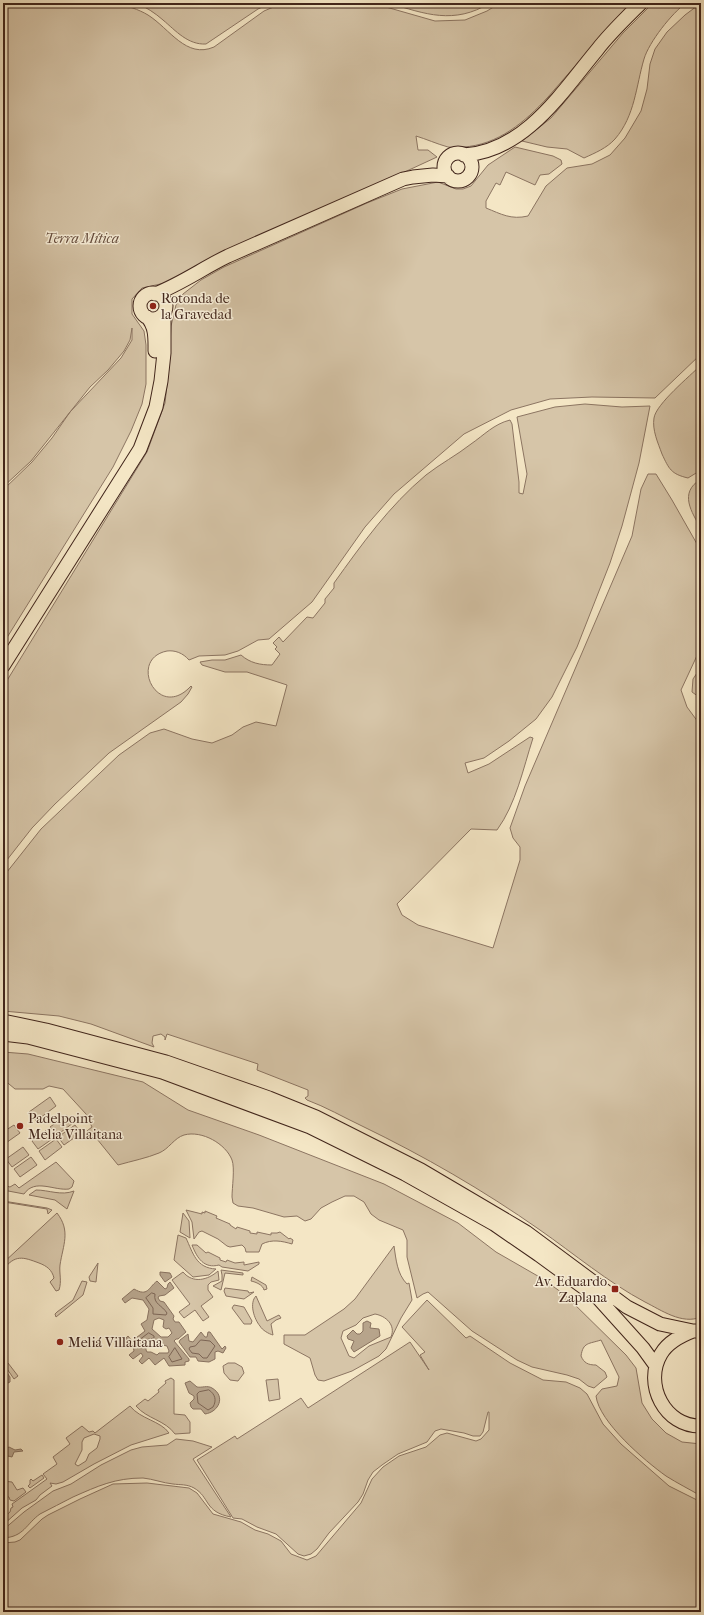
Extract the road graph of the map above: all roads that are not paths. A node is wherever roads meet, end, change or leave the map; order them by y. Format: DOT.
graph roads {
  1 [pos="641,3"];
  2 [pos="491,150"];
  3 [pos="464,155"];
  4 [pos="448,158"];
  5 [pos="471,174"];
  6 [pos="448,176"];
  7 [pos="413,177"];
  8 [pos="187,279"];
  9 [pos="155,294"];
  10 [pos="165,310"];
  11 [pos="147,317"];
  12 [pos="3,651"];
  13 [pos="3,666"];
  14 [pos="3,1021"];
  15 [pos="3,1034"];
  16 [pos="697,1331"];
  17 [pos="656,1366"];
  18 [pos="701,1426"];
  1 -- 2 [label="main road"];
  2 -- 3 [label="main road"];
  2 -- 5 [label="main road"];
  3 -- 4 [label="main road"];
  3 -- 5 [label="main road"];
  4 -- 6 [label="main road"];
  4 -- 7 [label="main road"];
  5 -- 6 [label="main road"];
  6 -- 7 [label="main road"];
  7 -- 8 [label="main road"];
  8 -- 9 [label="main road"];
  8 -- 10 [label="main road"];
  9 -- 10 [label="main road"];
  9 -- 11 [label="main road"];
  10 -- 11 [label="main road"];
  10 -- 13 [label="main road"];
  11 -- 12 [label="main road"];
  14 -- 16 [label="main road"];
  15 -- 17 [label="main road"];
  16 -- 17 [label="main road"];
  17 -- 18 [label="main road"];
}
